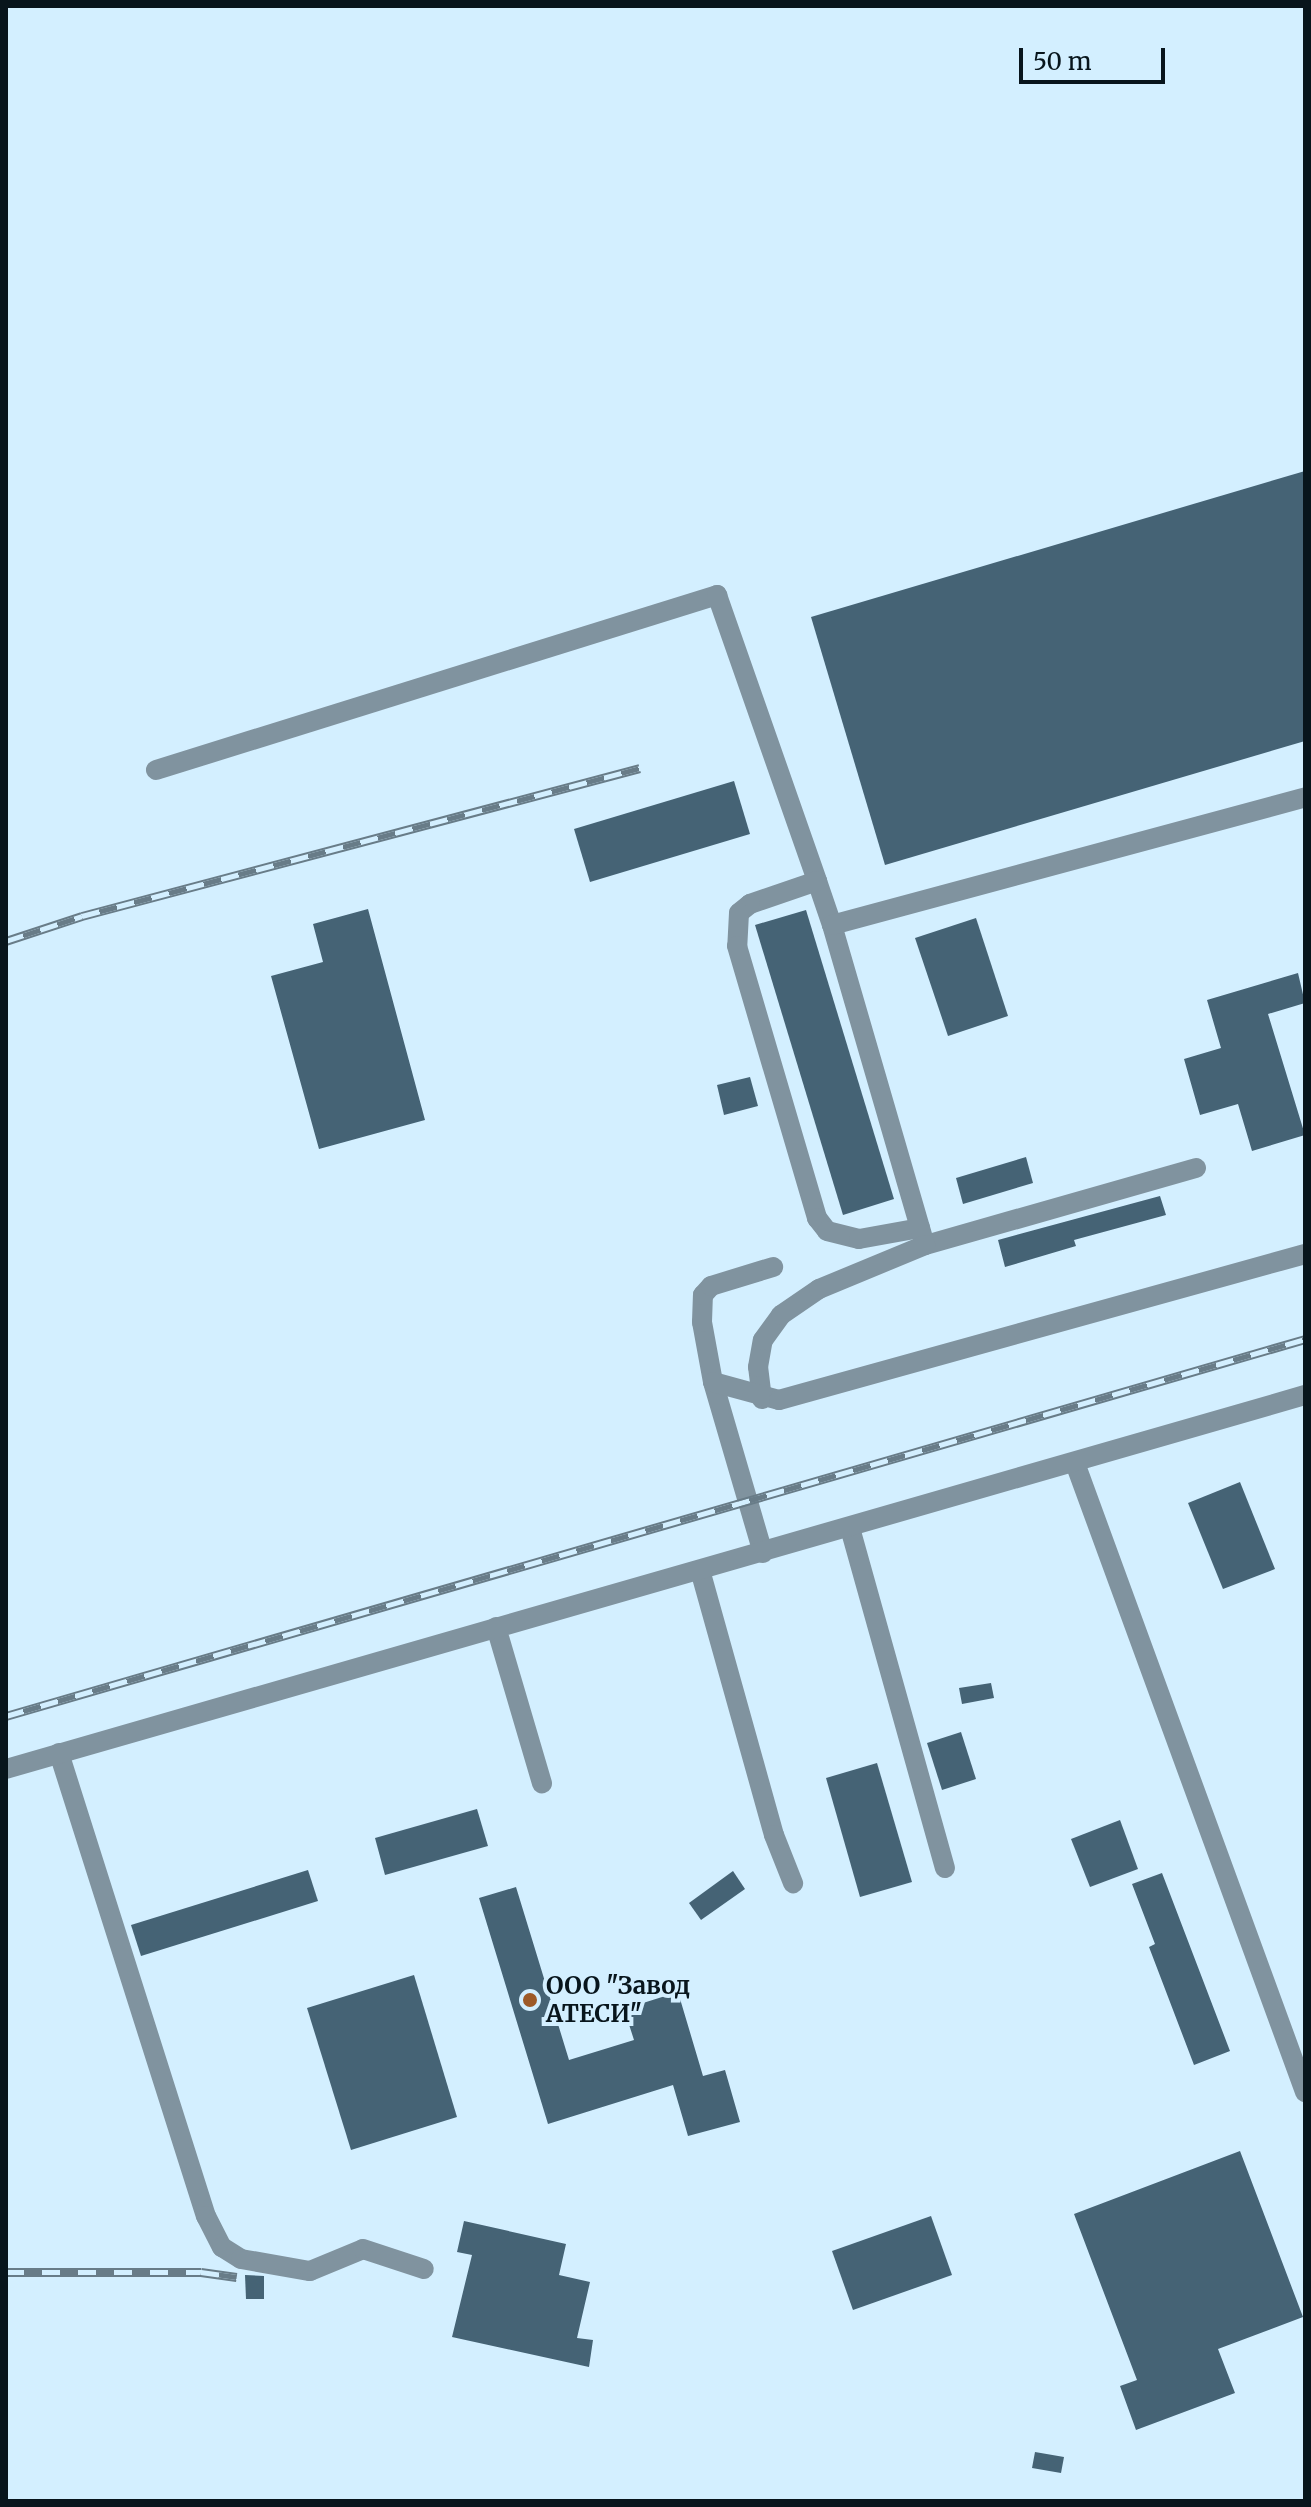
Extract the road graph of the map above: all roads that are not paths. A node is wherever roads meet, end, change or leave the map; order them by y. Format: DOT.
graph roads {
  1 [pos="156,770"];
  2 [pos="1305,797"];
  3 [pos="817,881"];
  4 [pos="832,925"];
  5 [pos="1196,1168"];
  6 [pos="922,1236"];
  7 [pos="1305,1254"];
  8 [pos="773,1267"];
  9 [pos="713,1382"];
  10 [pos="1305,1395"];
  11 [pos="762,1399"];
  12 [pos="1075,1463"];
  13 [pos="850,1528"];
  14 [pos="763,1553"];
  15 [pos="700,1570"];
  16 [pos="496,1627"];
  17 [pos="59,1753"];
  18 [pos="6,1769"];
  19 [pos="542,1783"];
  20 [pos="945,1868"];
  21 [pos="793,1883"];
  22 [pos="1305,2092"];
  23 [pos="424,2269"];
  1 -- 3 [label="street"];
  2 -- 4 [label="street"];
  3 -- 4 [label="street"];
  3 -- 6 [label="street"];
  4 -- 6 [label="street"];
  5 -- 6 [label="street"];
  6 -- 11 [label="street"];
  7 -- 11 [label="street"];
  8 -- 9 [label="street"];
  9 -- 11 [label="street"];
  9 -- 14 [label="street"];
  10 -- 12 [label="street"];
  12 -- 13 [label="street"];
  12 -- 22 [label="street"];
  13 -- 14 [label="street"];
  13 -- 20 [label="street"];
  14 -- 15 [label="street"];
  15 -- 16 [label="street"];
  15 -- 21 [label="street"];
  16 -- 17 [label="street"];
  16 -- 19 [label="street"];
  17 -- 18 [label="street"];
  17 -- 23 [label="street"];
}
